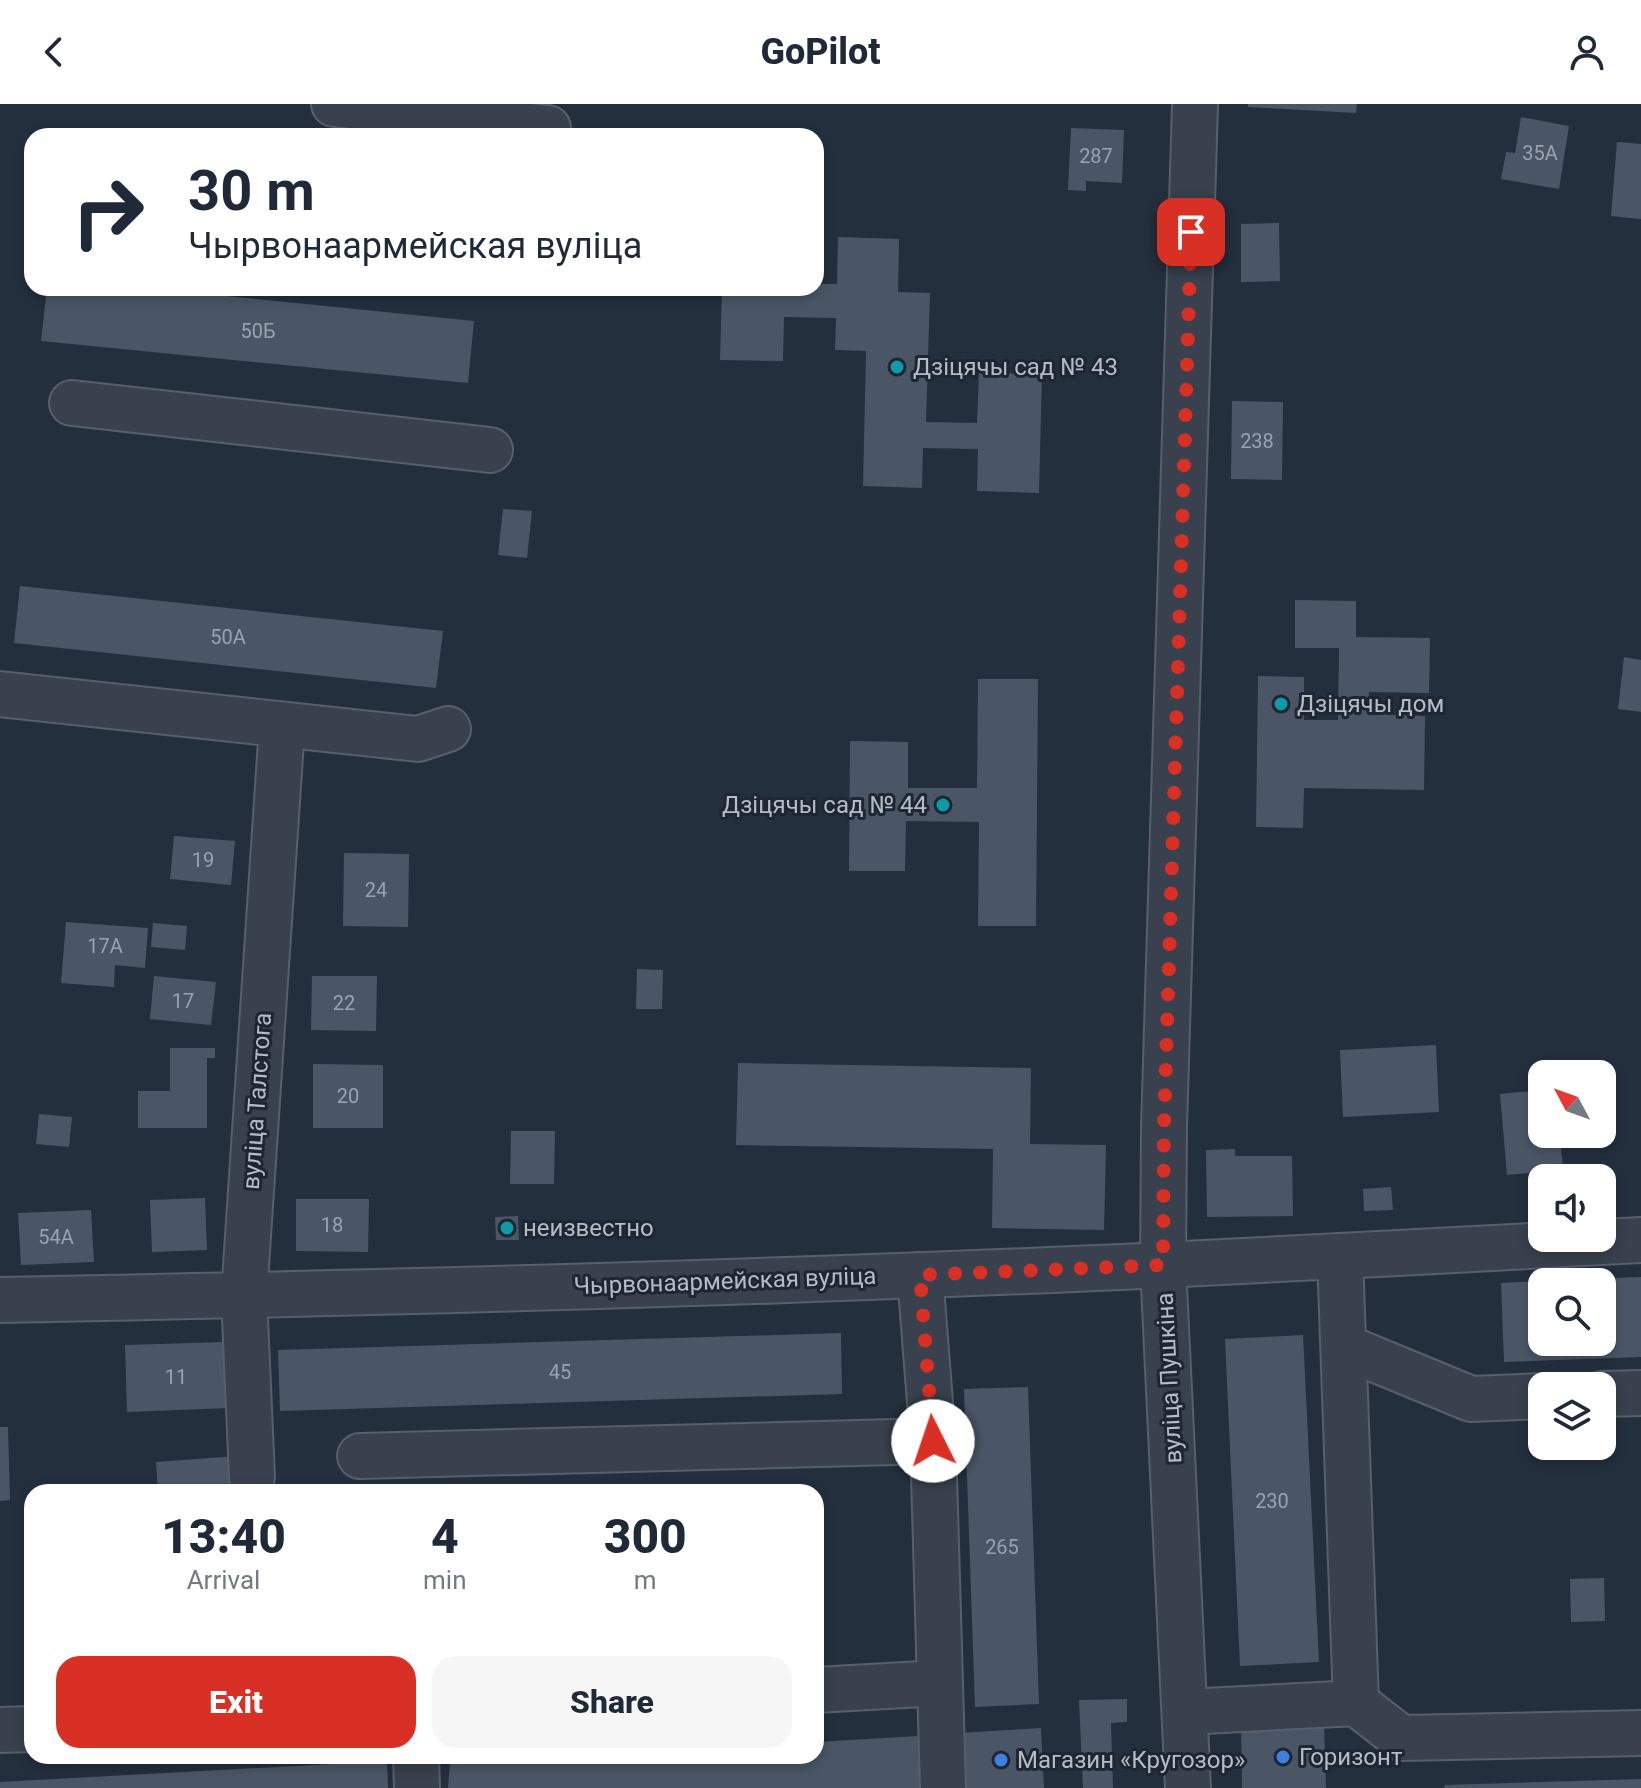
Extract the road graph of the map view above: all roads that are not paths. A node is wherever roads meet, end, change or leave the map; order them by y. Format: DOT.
graph roads {
  1 [pos="334,104"];
  2 [pos="1195,104"];
  3 [pos="548,128"];
  4 [pos="72,403"];
  5 [pos="490,450"];
  6 [pos="0,694"];
  7 [pos="282,726"];
  8 [pos="448,729"];
  9 [pos="1641,1240"];
  10 [pos="1340,1256"];
  11 [pos="1163,1265"];
  12 [pos="920,1275"];
  13 [pos="244,1296"];
  14 [pos="0,1300"];
  15 [pos="1345,1347"];
  16 [pos="1641,1393"];
  17 [pos="1616,1394"];
  18 [pos="1528,1397"];
  19 [pos="933,1441"];
  20 [pos="360,1456"];
  21 [pos="252,1477"];
  22 [pos="940,1683"];
  23 [pos="824,1690"];
  24 [pos="1356,1703"];
  25 [pos="1185,1712"];
  26 [pos="24,1729"];
  27 [pos="0,1730"];
  28 [pos="1641,1733"];
  29 [pos="416,1764"];
  30 [pos="417,1788"];
  31 [pos="943,1788"];
  32 [pos="1188,1788"];
  1 -- 3 [label="street"];
  2 -- 11 [label="street, вуліца Пушкіна"];
  4 -- 5 [label="street"];
  6 -- 7 [label="street"];
  7 -- 8 [label="street"];
  7 -- 13 [label="street, вуліца Талстога"];
  9 -- 10 [label="street, Чырвонаармейская вуліца"];
  10 -- 11 [label="street, Чырвонаармейская вуліца"];
  10 -- 15 [label="street"];
  11 -- 12 [label="street, Чырвонаармейская вуліца"];
  11 -- 25 [label="street, вуліца Пушкіна"];
  12 -- 13 [label="street, Чырвонаармейская вуліца"];
  12 -- 19 [label="street"];
  13 -- 14 [label="street, Чырвонаармейская вуліца"];
  13 -- 21 [label="street, вуліца Талстога"];
  15 -- 18 [label="street"];
  15 -- 24 [label="street"];
  16 -- 17 [label="street"];
  19 -- 20 [label="street"];
  19 -- 22 [label="street"];
  22 -- 23 [label="street"];
  22 -- 31 [label="street"];
  24 -- 25 [label="street"];
  24 -- 28 [label="street"];
  25 -- 32 [label="street, вуліца Пушкіна"];
  26 -- 27 [label="street"];
  29 -- 30 [label="street"];
}
